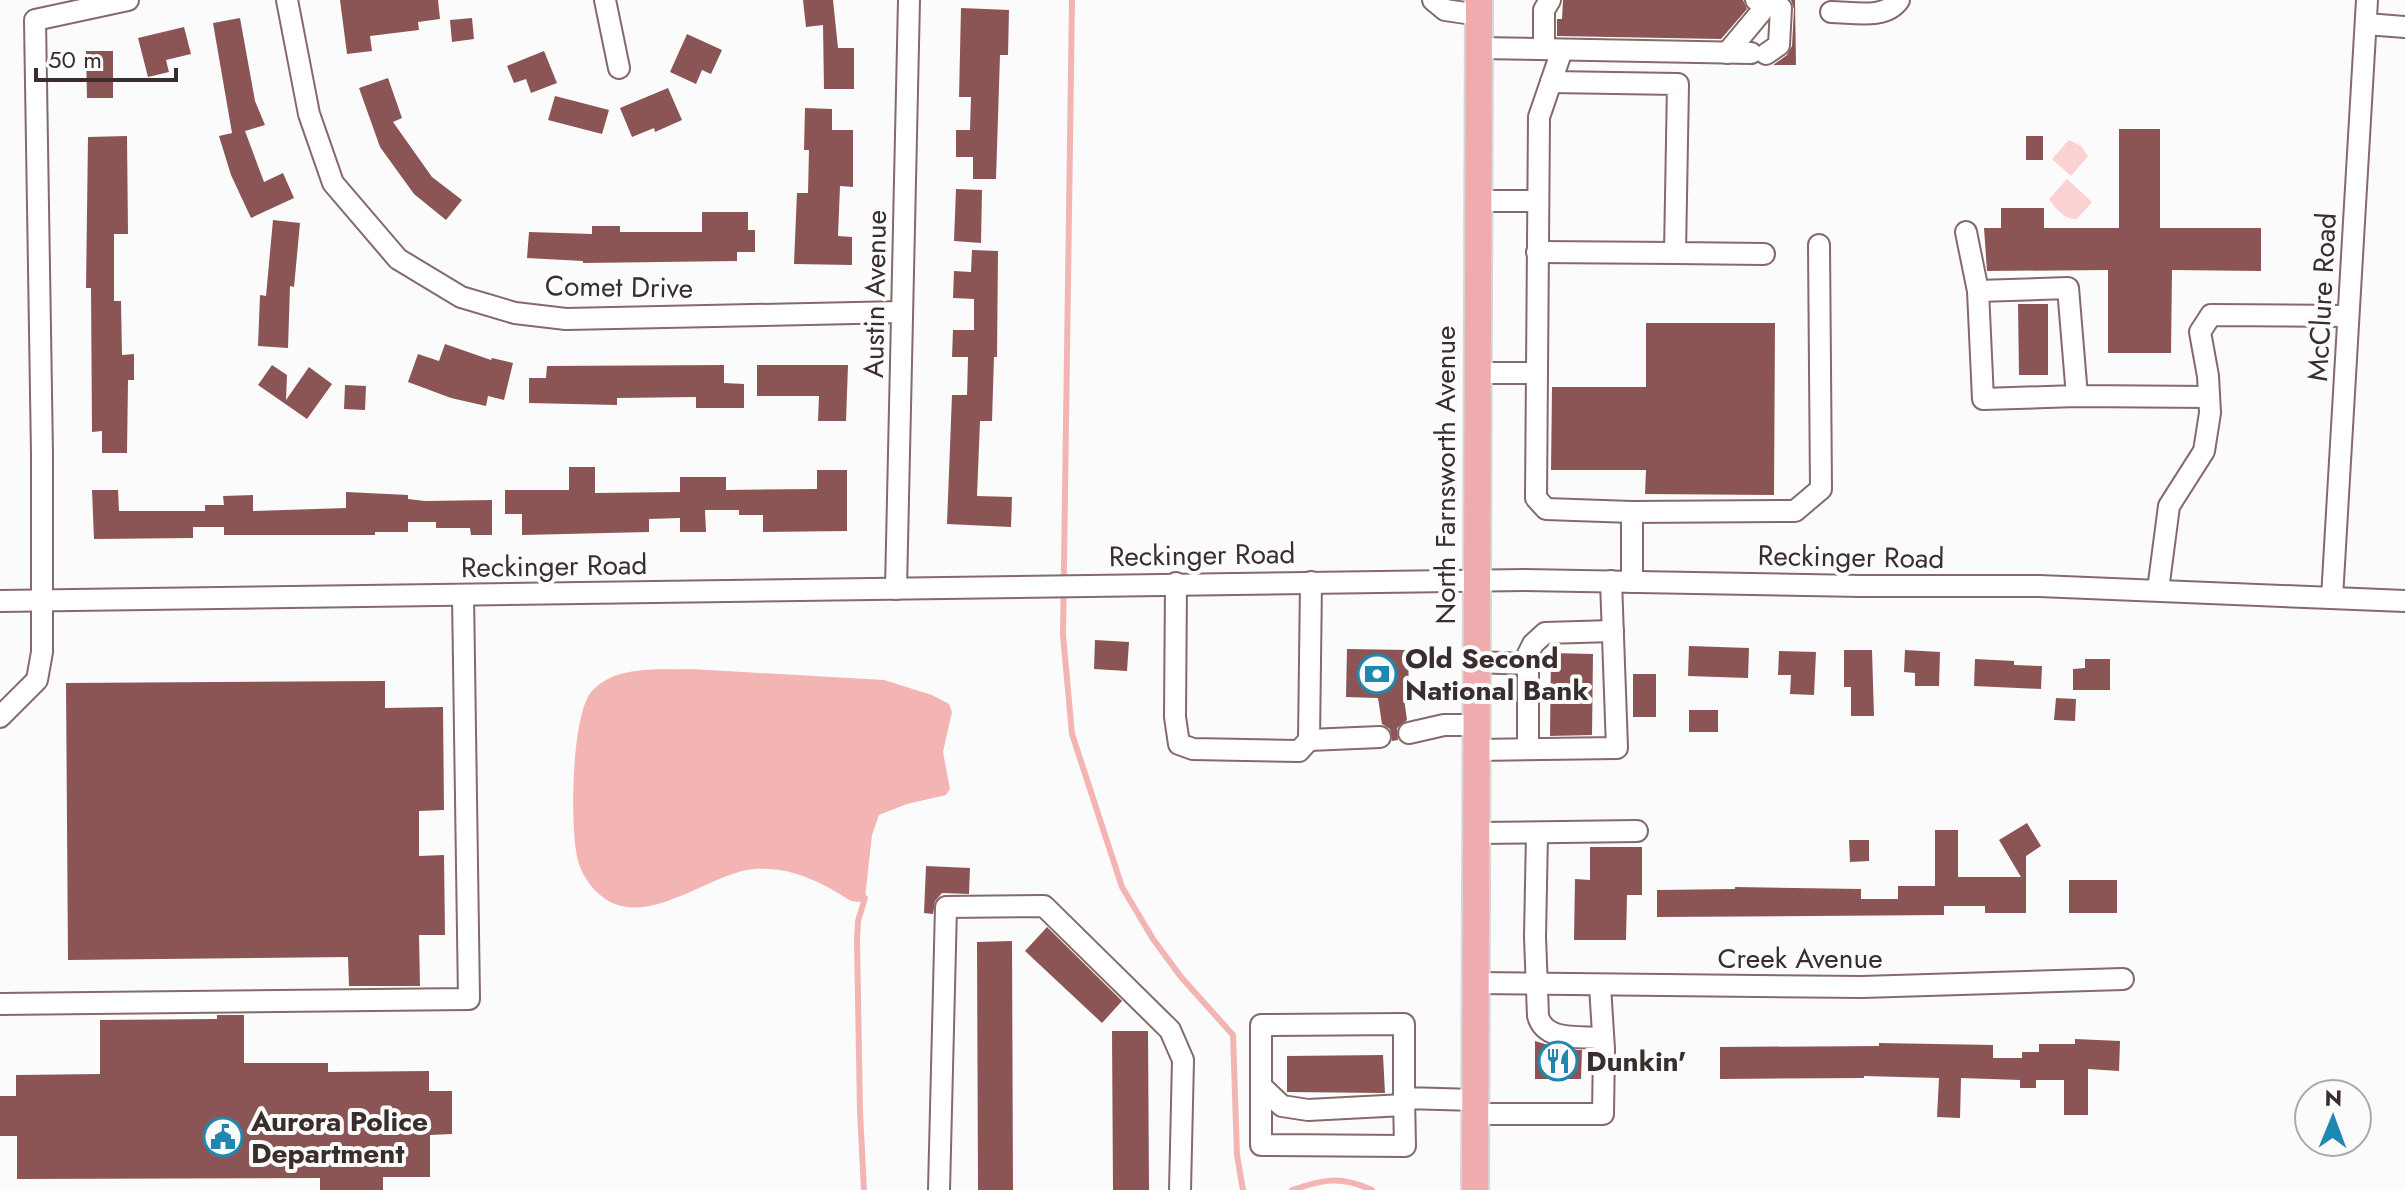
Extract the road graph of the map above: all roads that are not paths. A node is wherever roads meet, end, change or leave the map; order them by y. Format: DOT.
graph roads {
  1 [pos="128,0"];
  2 [pos="287,0"];
  3 [pos="605,0"];
  4 [pos="909,0"];
  5 [pos="1433,0"];
  6 [pos="1550,0"];
  7 [pos="1756,0"];
  8 [pos="1771,0"];
  9 [pos="1899,0"];
  10 [pos="2367,0"];
  11 [pos="1479,8"];
  12 [pos="1831,12"];
  13 [pos="2366,24"];
  14 [pos="2405,27"];
  15 [pos="1479,48"];
  16 [pos="1553,50"];
  17 [pos="1679,52"];
  18 [pos="1727,53"];
  19 [pos="619,68"];
  20 [pos="1551,82"];
  21 [pos="1678,84"];
  22 [pos="1478,201"];
  23 [pos="1538,201"];
  24 [pos="1966,232"];
  25 [pos="1819,245"];
  26 [pos="1537,252"];
  27 [pos="1675,253"];
  28 [pos="1764,254"];
  29 [pos="1978,291"];
  30 [pos="902,312"];
  31 [pos="2348,316"];
  32 [pos="1477,373"];
  33 [pos="1537,373"];
  34 [pos="2077,396"];
  35 [pos="2209,397"];
  36 [pos="1632,512"];
  37 [pos="1476,580"];
  38 [pos="1311,582"];
  39 [pos="1622,582"];
  40 [pos="1176,583"];
  41 [pos="896,589"];
  42 [pos="2158,590"];
  43 [pos="463,595"];
  44 [pos="2332,598"];
  45 [pos="42,600"];
  46 [pos="0,601"];
  47 [pos="2405,601"];
  48 [pos="1613,631"];
  49 [pos="1477,662"];
  50 [pos="1528,664"];
  51 [pos="0,717"];
  52 [pos="1409,733"];
  53 [pos="1380,737"];
  54 [pos="1477,737"];
  55 [pos="1309,740"];
  56 [pos="1528,749"];
  57 [pos="1637,831"];
  58 [pos="1477,833"];
  59 [pos="1537,833"];
  60 [pos="2123,979"];
  61 [pos="1477,983"];
  62 [pos="1538,984"];
  63 [pos="1600,986"];
  64 [pos="0,1004"];
  65 [pos="1602,1038"];
  66 [pos="1261,1086"];
  67 [pos="1404,1102"];
  68 [pos="1476,1107"];
  69 [pos="939,1190"];
  70 [pos="1180,1190"];
  71 [pos="1475,1190"];
  1 -- 45 [label="street"];
  2 -- 30 [label="street, Comet Drive"];
  3 -- 19 [label="street"];
  4 -- 30 [label="street, Austin Avenue"];
  5 -- 11 [label="street"];
  6 -- 16 [label="street"];
  7 -- 8 [label="street"];
  8 -- 18 [label="street"];
  8 -- 18 [label="street"];
  9 -- 12 [label="street"];
  10 -- 13 [label="street, McClure Road"];
  11 -- 15 [label="main road, North Farnsworth Avenue"];
  13 -- 14 [label="street"];
  13 -- 31 [label="street, McClure Road"];
  15 -- 16 [label="street"];
  15 -- 22 [label="main road, North Farnsworth Avenue"];
  16 -- 17 [label="street"];
  16 -- 20 [label="street"];
  17 -- 18 [label="street"];
  17 -- 21 [label="street"];
  20 -- 21 [label="street"];
  20 -- 23 [label="street"];
  21 -- 27 [label="street"];
  22 -- 23 [label="street"];
  22 -- 32 [label="main road, North Farnsworth Avenue"];
  23 -- 26 [label="street"];
  24 -- 29 [label="street"];
  25 -- 36 [label="street"];
  26 -- 27 [label="street"];
  26 -- 33 [label="street"];
  27 -- 28 [label="street"];
  29 -- 34 [label="street"];
  29 -- 34 [label="street"];
  30 -- 41 [label="street, Austin Avenue"];
  31 -- 35 [label="street"];
  31 -- 44 [label="street, McClure Road"];
  32 -- 33 [label="street"];
  32 -- 37 [label="main road, North Farnsworth Avenue"];
  33 -- 36 [label="street"];
  34 -- 35 [label="street"];
  35 -- 42 [label="street"];
  36 -- 39 [label="street"];
  37 -- 38 [label="street, Reckinger Road"];
  37 -- 39 [label="street, Reckinger Road"];
  37 -- 49 [label="main road, North Farnsworth Avenue"];
  38 -- 40 [label="street, Reckinger Road"];
  38 -- 55 [label="street"];
  39 -- 42 [label="street, Reckinger Road"];
  39 -- 48 [label="street"];
  40 -- 41 [label="street, Reckinger Road"];
  40 -- 55 [label="street"];
  41 -- 43 [label="street, Reckinger Road"];
  42 -- 44 [label="street, Reckinger Road"];
  43 -- 45 [label="street, Reckinger Road"];
  43 -- 64 [label="street"];
  44 -- 47 [label="street, Reckinger Road"];
  45 -- 46 [label="street, Reckinger Road"];
  45 -- 51 [label="street"];
  48 -- 50 [label="street"];
  48 -- 56 [label="street"];
  49 -- 50 [label="street"];
  49 -- 54 [label="main road, North Farnsworth Avenue"];
  50 -- 56 [label="street"];
  52 -- 54 [label="street"];
  53 -- 55 [label="street"];
  54 -- 56 [label="street"];
  54 -- 58 [label="main road, North Farnsworth Avenue"];
  57 -- 59 [label="street"];
  58 -- 59 [label="street"];
  58 -- 61 [label="main road, North Farnsworth Avenue"];
  59 -- 62 [label="street"];
  60 -- 63 [label="street, Creek Avenue"];
  61 -- 62 [label="street, Creek Avenue"];
  61 -- 68 [label="main road, North Farnsworth Avenue"];
  62 -- 63 [label="street, Creek Avenue"];
  62 -- 65 [label="street"];
  63 -- 65 [label="street"];
  65 -- 68 [label="street"];
  66 -- 67 [label="street"];
  66 -- 67 [label="street"];
  66 -- 67 [label="street"];
  67 -- 68 [label="street"];
  68 -- 71 [label="main road, North Farnsworth Avenue"];
  69 -- 70 [label="street"];
}
